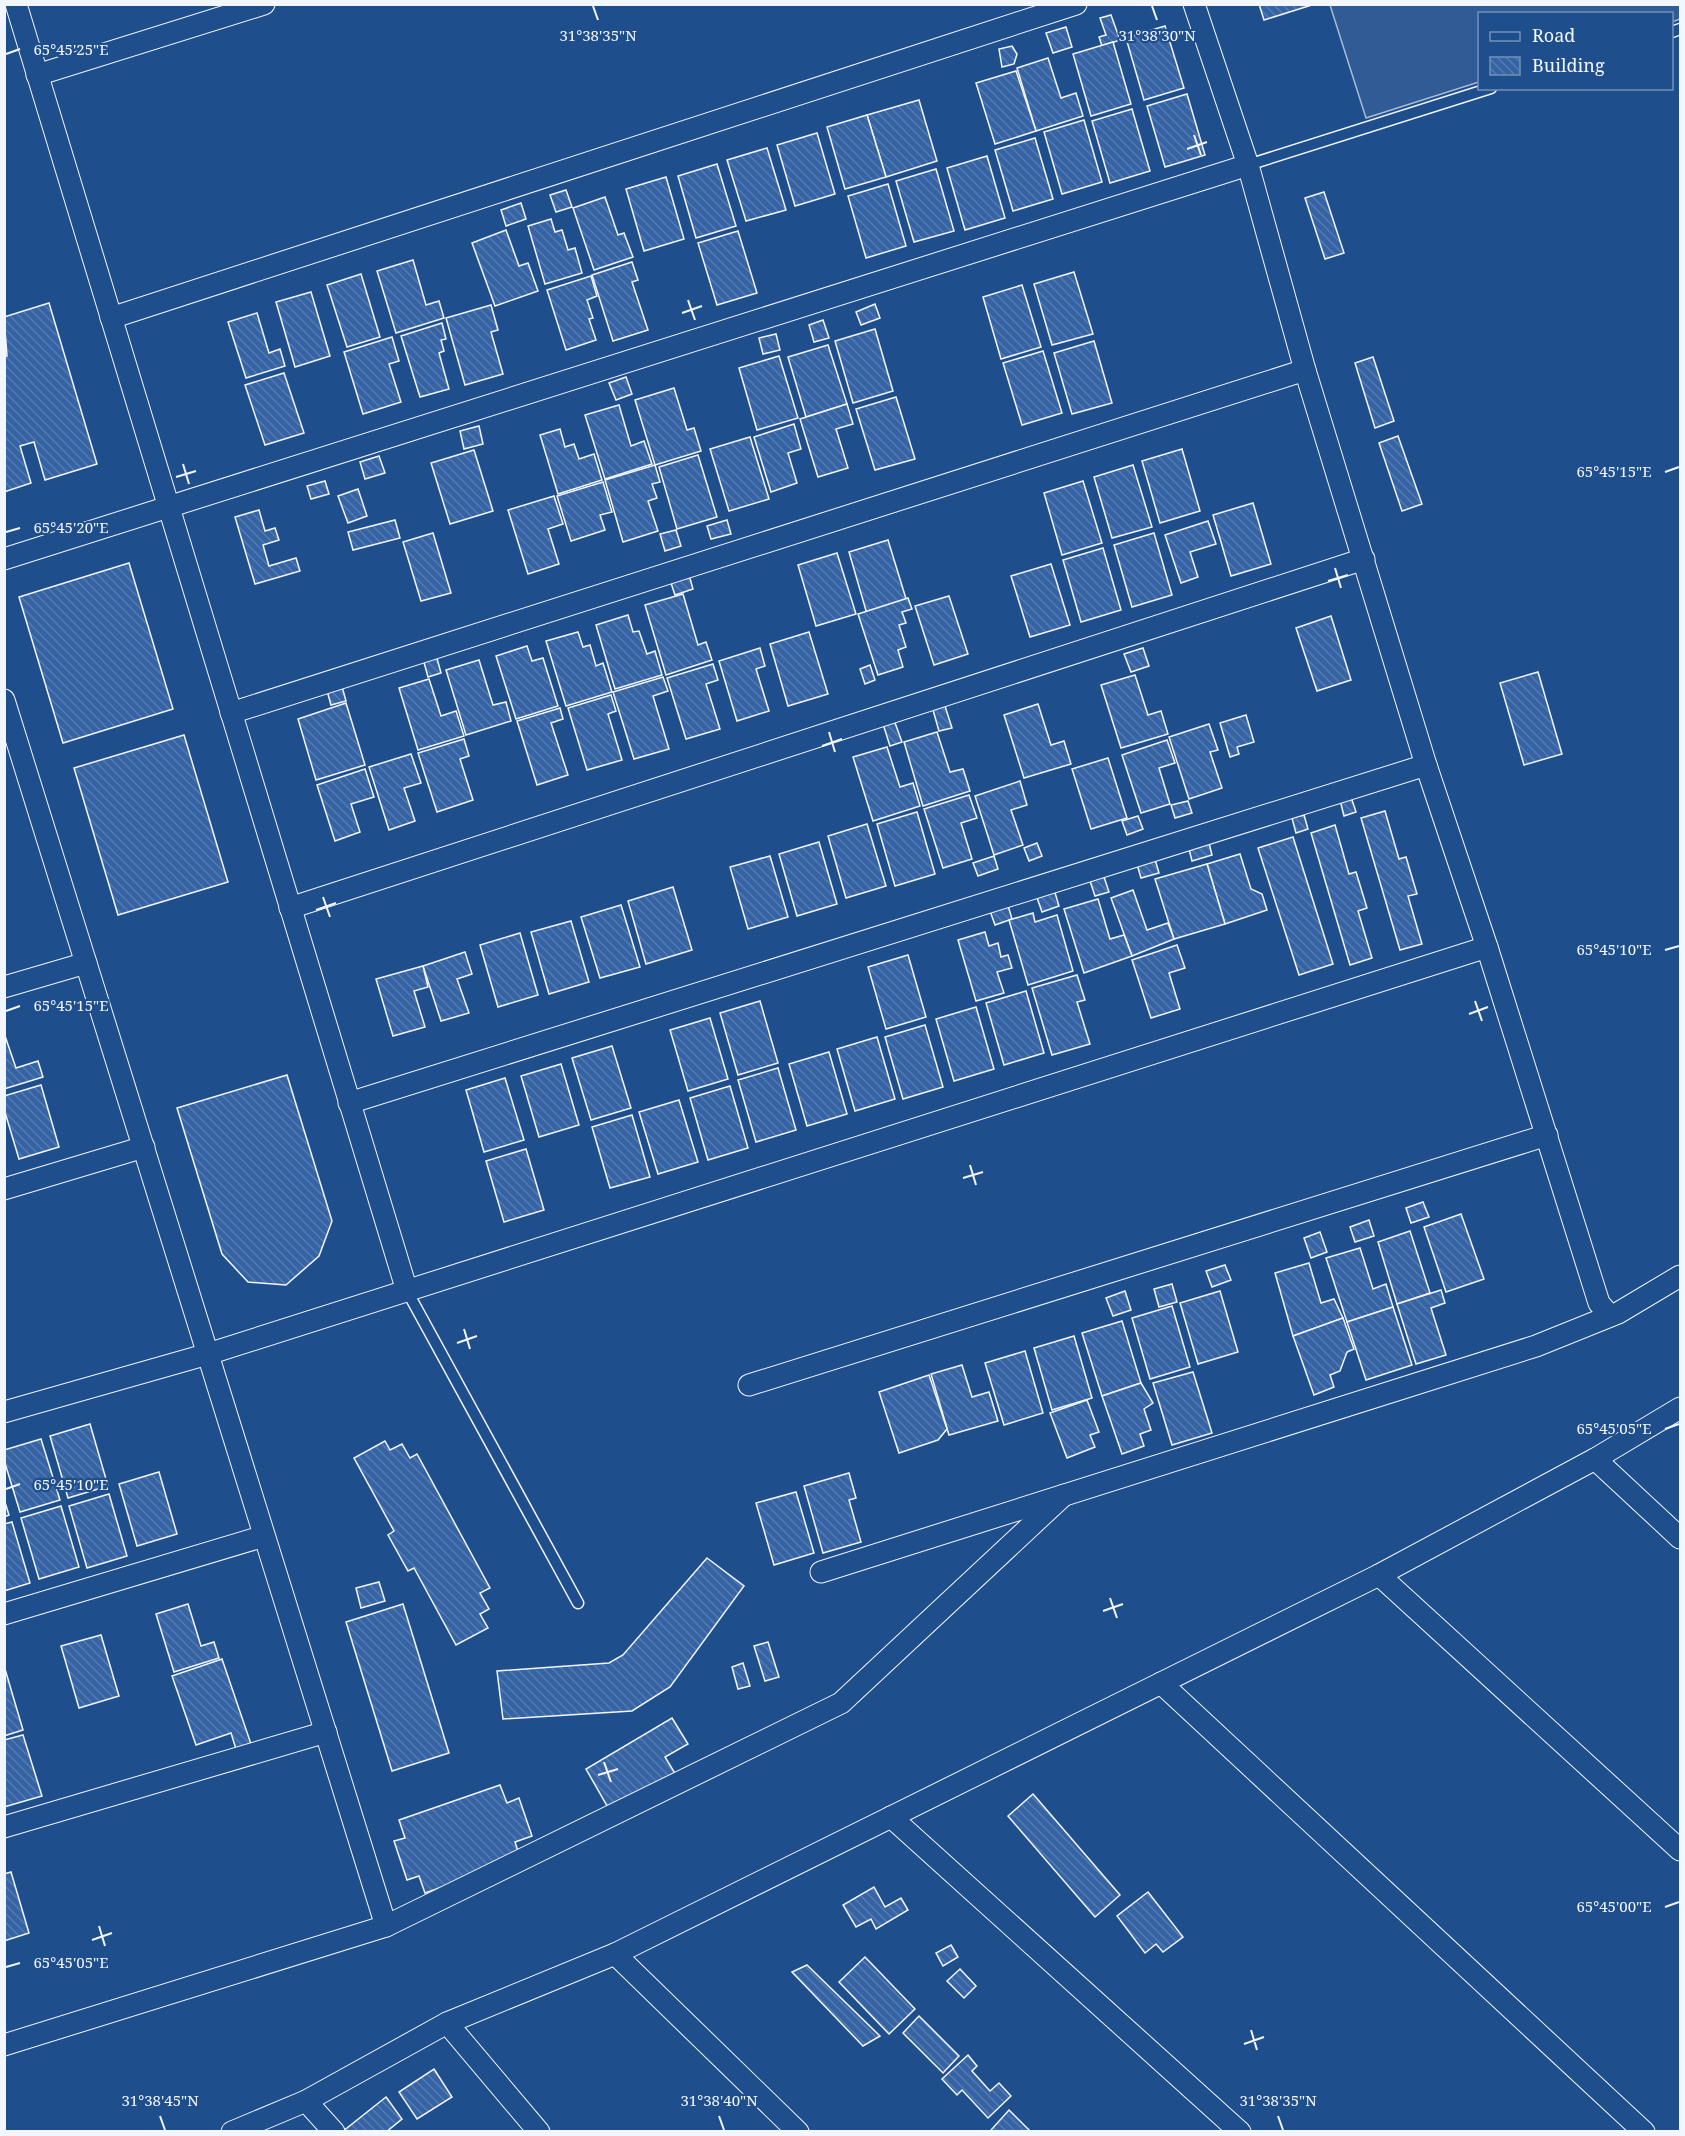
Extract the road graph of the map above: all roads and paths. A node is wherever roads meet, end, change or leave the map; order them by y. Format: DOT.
graph roads {
  1 [pos="16,4"];
  2 [pos="264,4"];
  3 [pos="1076,4"];
  4 [pos="1194,4"];
  5 [pos="37,75"];
  6 [pos="1485,90"];
  7 [pos="1248,165"];
  8 [pos="111,318"];
  9 [pos="1305,370"];
  10 [pos="169,508"];
  11 [pos="4,559"];
  12 [pos="1364,559"];
  13 [pos="4,700"];
  14 [pos="231,713"];
  15 [pos="1426,765"];
  16 [pos="14,766"];
  17 [pos="290,908"];
  18 [pos="1487,947"];
  19 [pos="86,963"];
  20 [pos="4,987"];
  21 [pos="349,1103"];
  22 [pos="1547,1136"];
  23 [pos="144,1147"];
  24 [pos="4,1189"];
  25 [pos="1680,1276"];
  26 [pos="407,1291"];
  27 [pos="1610,1316"];
  28 [pos="208,1354"];
  29 [pos="749,1386"];
  30 [pos="1680,1408"];
  31 [pos="4,1412"];
  32 [pos="1595,1459"];
  33 [pos="1065,1495"];
  34 [pos="264,1536"];
  35 [pos="1680,1538"];
  36 [pos="821,1572"];
  37 [pos="1379,1575"];
  38 [pos="578,1603"];
  39 [pos="4,1614"];
  40 [pos="1161,1683"];
  41 [pos="326,1732"];
  42 [pos="891,1816"];
  43 [pos="4,1827"];
  44 [pos="1680,1850"];
  45 [pos="386,1926"];
  46 [pos="615,1954"];
  47 [pos="447,2023"];
  48 [pos="4,2045"];
  49 [pos="306,2101"];
  50 [pos="232,2132"];
  51 [pos="334,2132"];
  52 [pos="539,2132"];
  53 [pos="798,2132"];
  54 [pos="1240,2132"];
  55 [pos="1644,2132"];
  1 -- 5 [label="street"];
  2 -- 5 [label="street"];
  3 -- 8 [label="street"];
  4 -- 7 [label="street"];
  5 -- 8 [label="street"];
  6 -- 7 [label="lane"];
  7 -- 9 [label="street"];
  7 -- 10 [label="street"];
  8 -- 10 [label="street"];
  9 -- 12 [label="street"];
  9 -- 14 [label="street"];
  10 -- 11 [label="street"];
  10 -- 14 [label="street"];
  12 -- 15 [label="street"];
  12 -- 17 [label="street"];
  13 -- 16 [label="street"];
  14 -- 17 [label="street"];
  15 -- 18 [label="street"];
  15 -- 21 [label="street"];
  16 -- 19 [label="street"];
  17 -- 21 [label="street"];
  18 -- 22 [label="street"];
  18 -- 26 [label="street"];
  19 -- 20 [label="street"];
  19 -- 23 [label="street"];
  21 -- 26 [label="street"];
  22 -- 27 [label="street"];
  22 -- 29 [label="street"];
  23 -- 24 [label="street"];
  23 -- 28 [label="street"];
  25 -- 27 [label="street"];
  26 -- 28 [label="street"];
  26 -- 38 [label="lane"];
  27 -- 33 [label="street"];
  28 -- 31 [label="street"];
  28 -- 34 [label="street"];
  30 -- 32 [label="street"];
  32 -- 35 [label="street"];
  32 -- 37 [label="street"];
  33 -- 36 [label="street"];
  33 -- 45 [label="street"];
  34 -- 39 [label="street"];
  34 -- 41 [label="street"];
  37 -- 40 [label="street"];
  37 -- 44 [label="street"];
  40 -- 42 [label="street"];
  40 -- 55 [label="street"];
  41 -- 43 [label="street"];
  41 -- 45 [label="street"];
  42 -- 46 [label="street"];
  42 -- 54 [label="street"];
  45 -- 48 [label="street"];
  46 -- 47 [label="street"];
  46 -- 53 [label="street"];
  47 -- 49 [label="street"];
  47 -- 52 [label="street"];
  49 -- 50 [label="street"];
  49 -- 51 [label="street"];
}
